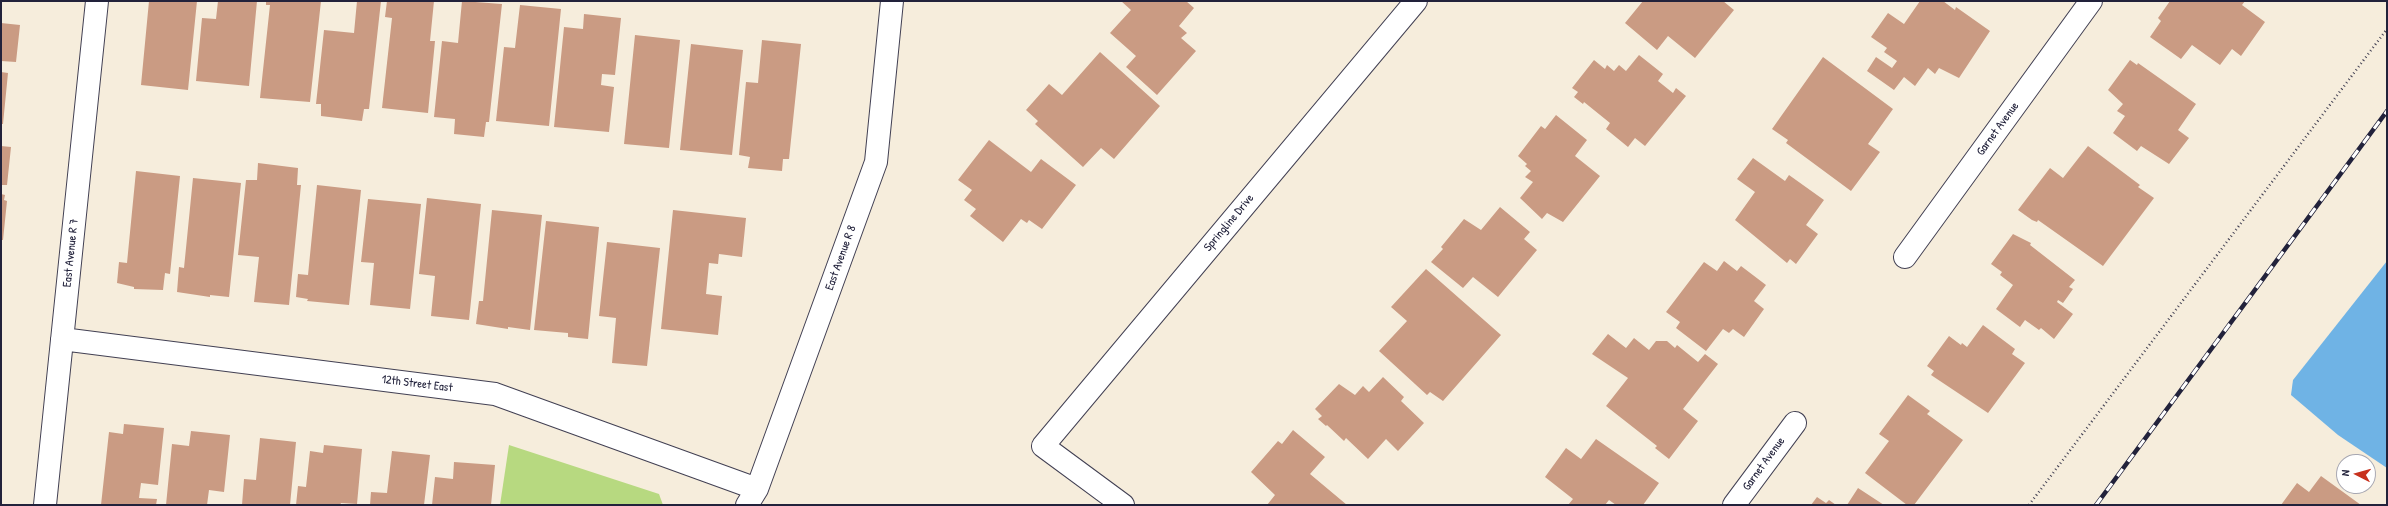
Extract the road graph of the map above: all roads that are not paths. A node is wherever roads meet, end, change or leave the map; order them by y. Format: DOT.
graph roads {
  1 [pos="97,1"];
  2 [pos="892,1"];
  3 [pos="1416,1"];
  4 [pos="2091,1"];
  5 [pos="1904,257"];
  6 [pos="62,339"];
  7 [pos="1795,423"];
  8 [pos="752,497"];
  9 [pos="45,505"];
  10 [pos="1123,505"];
  11 [pos="1734,505"];
  1 -- 6 [label="street, East Avenue R 7"];
  2 -- 8 [label="street, East Avenue R 8"];
  3 -- 10 [label="street, Springline Drive"];
  4 -- 5 [label="street, Garnet Avenue"];
  6 -- 8 [label="street, 12th Street East"];
  6 -- 9 [label="street, East Avenue R 7"];
  7 -- 11 [label="street, Garnet Avenue"];
}
